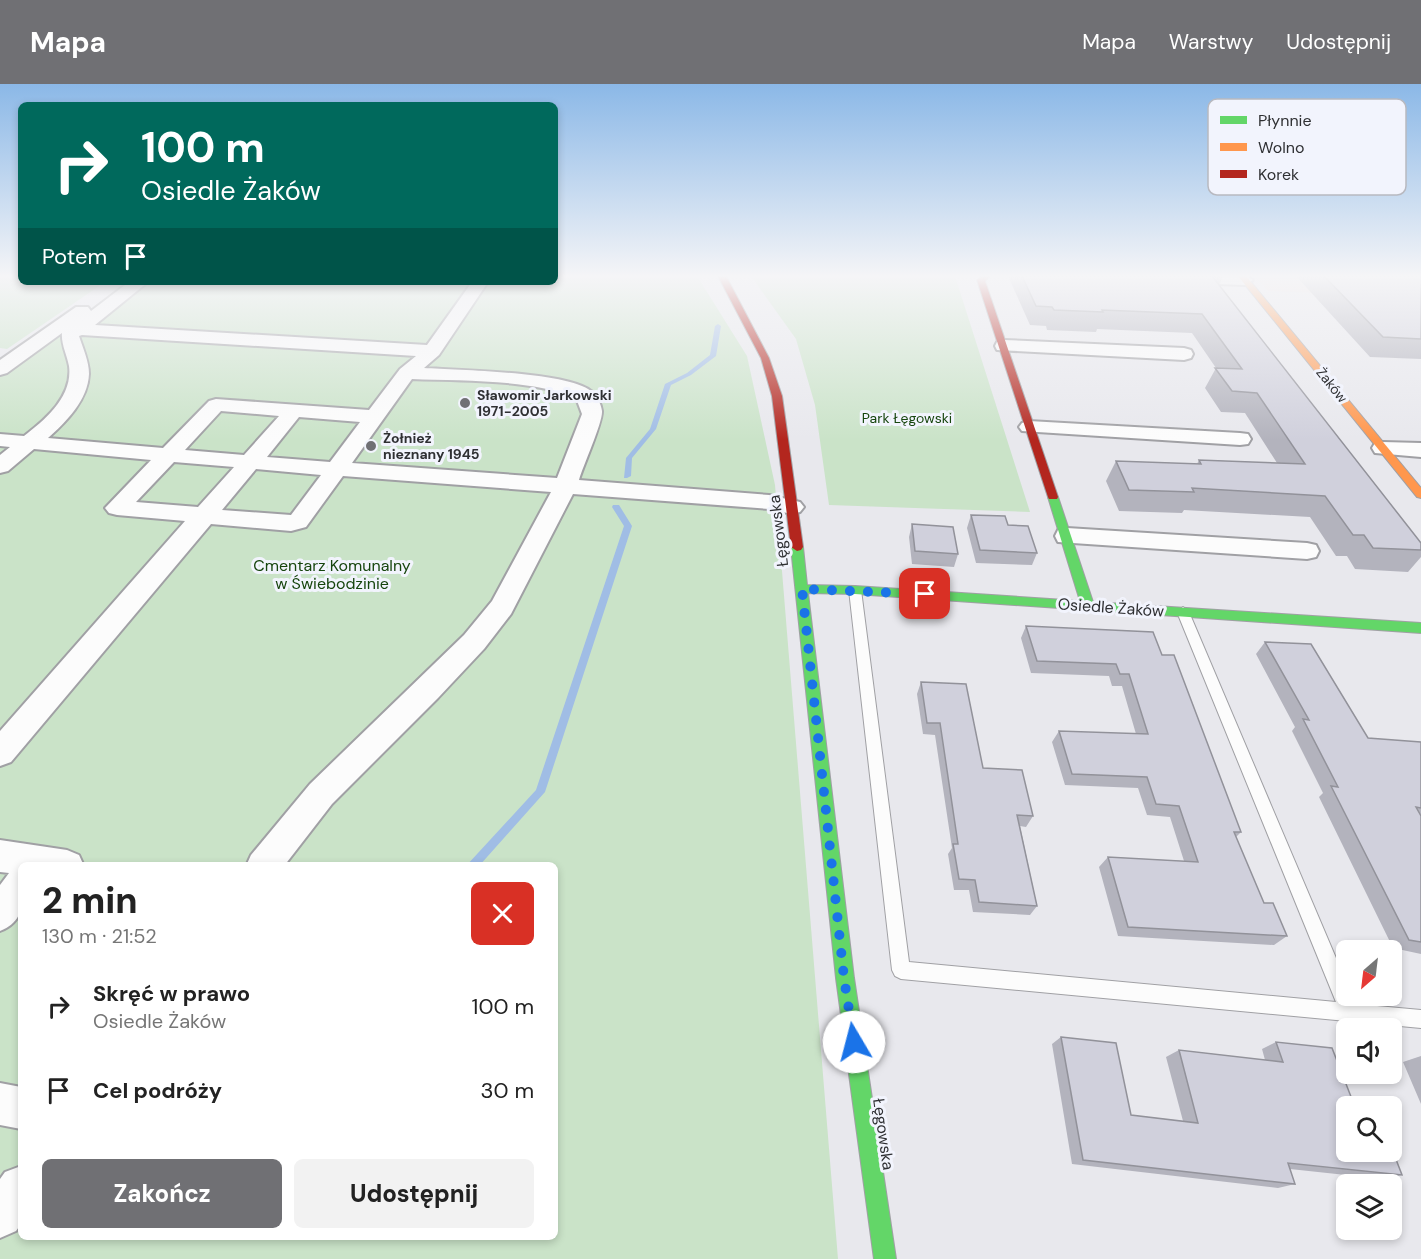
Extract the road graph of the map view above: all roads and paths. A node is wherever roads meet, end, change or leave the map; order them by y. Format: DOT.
graph roads {
  1 [pos="54,331"];
  2 [pos="73,331"];
  3 [pos="105,331"];
  4 [pos="446,331"];
  5 [pos="751,331"];
  6 [pos="999,331"];
  7 [pos="1287,331"];
  8 [pos="1004,346"];
  9 [pos="432,351"];
  10 [pos="1184,354"];
  11 [pos="0,369"];
  12 [pos="407,373"];
  13 [pos="294,411"];
  14 [pos="375,417"];
  15 [pos="1029,427"];
  16 [pos="1240,439"];
  17 [pos="0,440"];
  18 [pos="27,442"];
  19 [pos="1383,448"];
  20 [pos="1421,450"];
  21 [pos="166,454"];
  22 [pos="251,462"];
  23 [pos="0,466"];
  24 [pos="344,470"];
  25 [pos="553,485"];
  26 [pos="1421,495"];
  27 [pos="792,507"];
  28 [pos="204,515"];
  29 [pos="1067,536"];
  30 [pos="1307,550"];
  31 [pos="802,589"];
  32 [pos="855,590"];
  33 [pos="1088,605"];
  34 [pos="1184,612"];
  35 [pos="1421,628"];
  36 [pos="0,753"];
  37 [pos="0,856"];
  38 [pos="18,862"];
  39 [pos="266,862"];
  40 [pos="18,894"];
  41 [pos="0,914"];
  42 [pos="1350,1013"];
  43 [pos="1421,1019"];
  44 [pos="0,1104"];
  45 [pos="18,1107"];
  46 [pos="18,1192"];
  47 [pos="0,1215"];
  48 [pos="885,1259"];
  1 -- 11 [label="street"];
  2 -- 18 [label="street"];
  3 -- 9 [label="street"];
  4 -- 9 [label="street"];
  5 -- 27 [label="street, Łęgowska"];
  6 -- 8 [label="street"];
  7 -- 19 [label="street, Żaków"];
  8 -- 10 [label="street"];
  8 -- 15 [label="street"];
  9 -- 12 [label="street"];
  12 -- 14 [label="street"];
  12 -- 25 [label="street"];
  13 -- 14 [label="street"];
  13 -- 21 [label="street"];
  13 -- 22 [label="street"];
  14 -- 24 [label="street"];
  15 -- 16 [label="street"];
  15 -- 29 [label="street"];
  17 -- 18 [label="street"];
  18 -- 21 [label="street"];
  18 -- 23 [label="street"];
  19 -- 20 [label="street"];
  19 -- 26 [label="street, Żaków"];
  21 -- 22 [label="street"];
  21 -- 28 [label="street"];
  22 -- 24 [label="street"];
  22 -- 28 [label="street"];
  24 -- 25 [label="street"];
  24 -- 28 [label="street"];
  25 -- 27 [label="street"];
  25 -- 39 [label="street"];
  27 -- 31 [label="street, Łęgowska"];
  28 -- 36 [label="street"];
  29 -- 30 [label="street"];
  29 -- 33 [label="street"];
  31 -- 32 [label="street, Osiedle Żaków"];
  31 -- 48 [label="street, Łęgowska"];
  32 -- 33 [label="street, Osiedle Żaków"];
  32 -- 42 [label="lane"];
  33 -- 34 [label="street, Osiedle Żaków"];
  34 -- 35 [label="street, Osiedle Żaków"];
  34 -- 42 [label="lane"];
  37 -- 38 [label="street"];
  40 -- 41 [label="street"];
  42 -- 43 [label="lane"];
  44 -- 45 [label="street"];
  46 -- 47 [label="street"];
}
